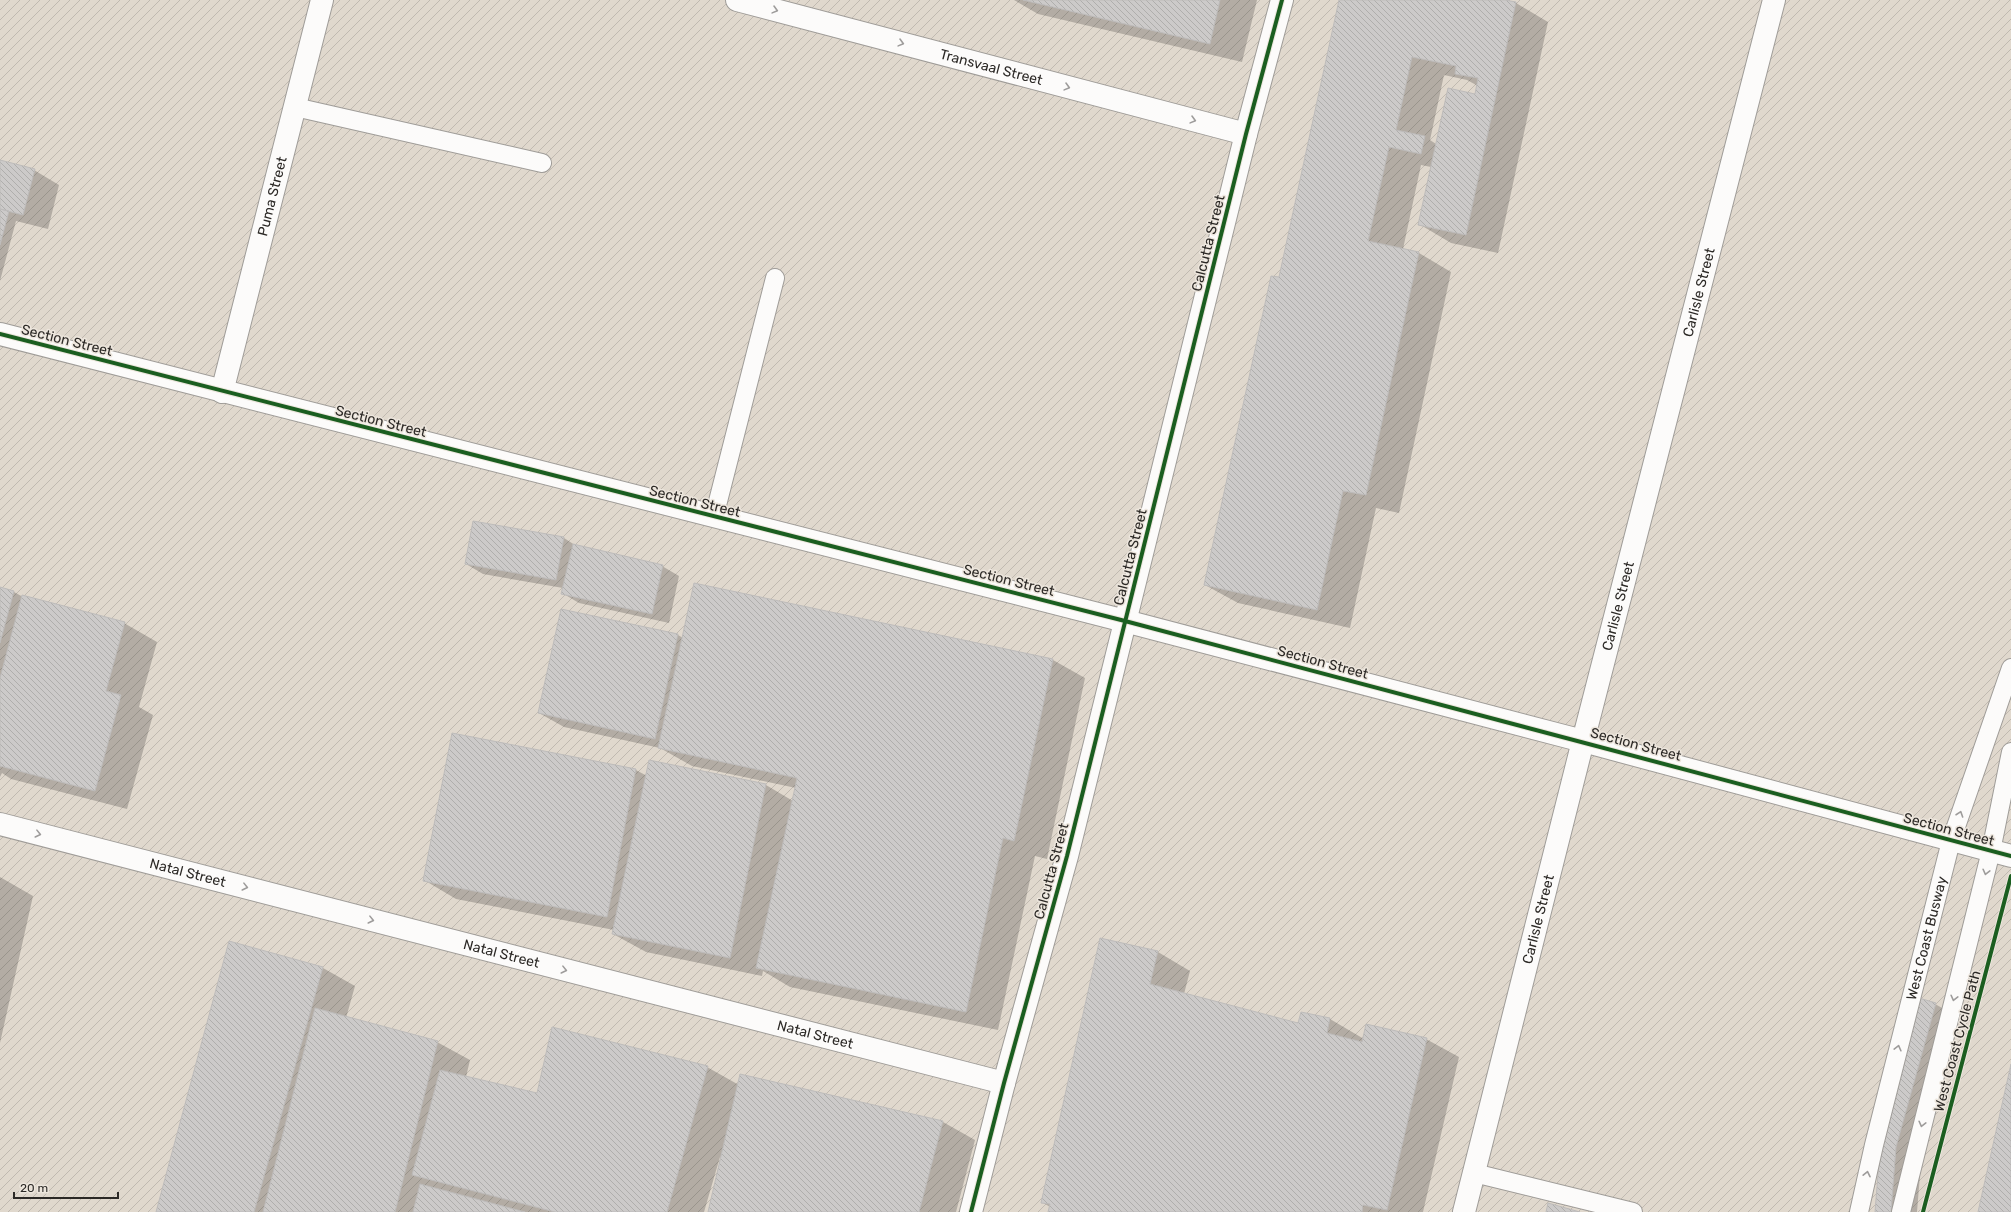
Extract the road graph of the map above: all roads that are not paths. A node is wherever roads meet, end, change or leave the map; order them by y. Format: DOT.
graph roads {
  1 [pos="322,0"];
  2 [pos="738,0"];
  3 [pos="1282,0"];
  4 [pos="1774,0"];
  5 [pos="295,106"];
  6 [pos="1246,134"];
  7 [pos="542,163"];
  8 [pos="775,278"];
  9 [pos="0,334"];
  10 [pos="222,392"];
  11 [pos="714,517"];
  12 [pos="1125,621"];
  13 [pos="2011,668"];
  14 [pos="1583,741"];
  15 [pos="2011,752"];
  16 [pos="0,824"];
  17 [pos="1951,841"];
  18 [pos="2001,854"];
  19 [pos="1004,1083"];
  20 [pos="1474,1173"];
  21 [pos="972,1212"];
  22 [pos="1464,1212"];
  23 [pos="1633,1212"];
  24 [pos="1859,1212"];
  25 [pos="1901,1212"];
  1 -- 5 [label="street, Puma Street"];
  2 -- 6 [label="street, Transvaal Street, one-way"];
  3 -- 6 [label="street, Calcutta Street"];
  4 -- 14 [label="street, Carlisle Street"];
  5 -- 7 [label="lane"];
  5 -- 10 [label="street, Puma Street"];
  6 -- 12 [label="street, Calcutta Street"];
  8 -- 11 [label="lane"];
  9 -- 10 [label="street, Section Street"];
  10 -- 11 [label="street, Section Street"];
  11 -- 12 [label="street, Section Street"];
  12 -- 14 [label="street, Section Street"];
  12 -- 19 [label="street, Calcutta Street"];
  17 -- 13 [label="lane, West Coast Busway, one-way"];
  14 -- 17 [label="street, Section Street"];
  14 -- 20 [label="street, Carlisle Street"];
  15 -- 18 [label="lane"];
  16 -- 19 [label="street, Natal Street, one-way"];
  17 -- 18 [label="street, Section Street"];
  24 -- 17 [label="lane, West Coast Busway, one-way"];
  18 -- 25 [label="lane, one-way"];
  19 -- 21 [label="street, Calcutta Street"];
  20 -- 22 [label="street, Carlisle Street"];
  20 -- 23 [label="lane"];
}
